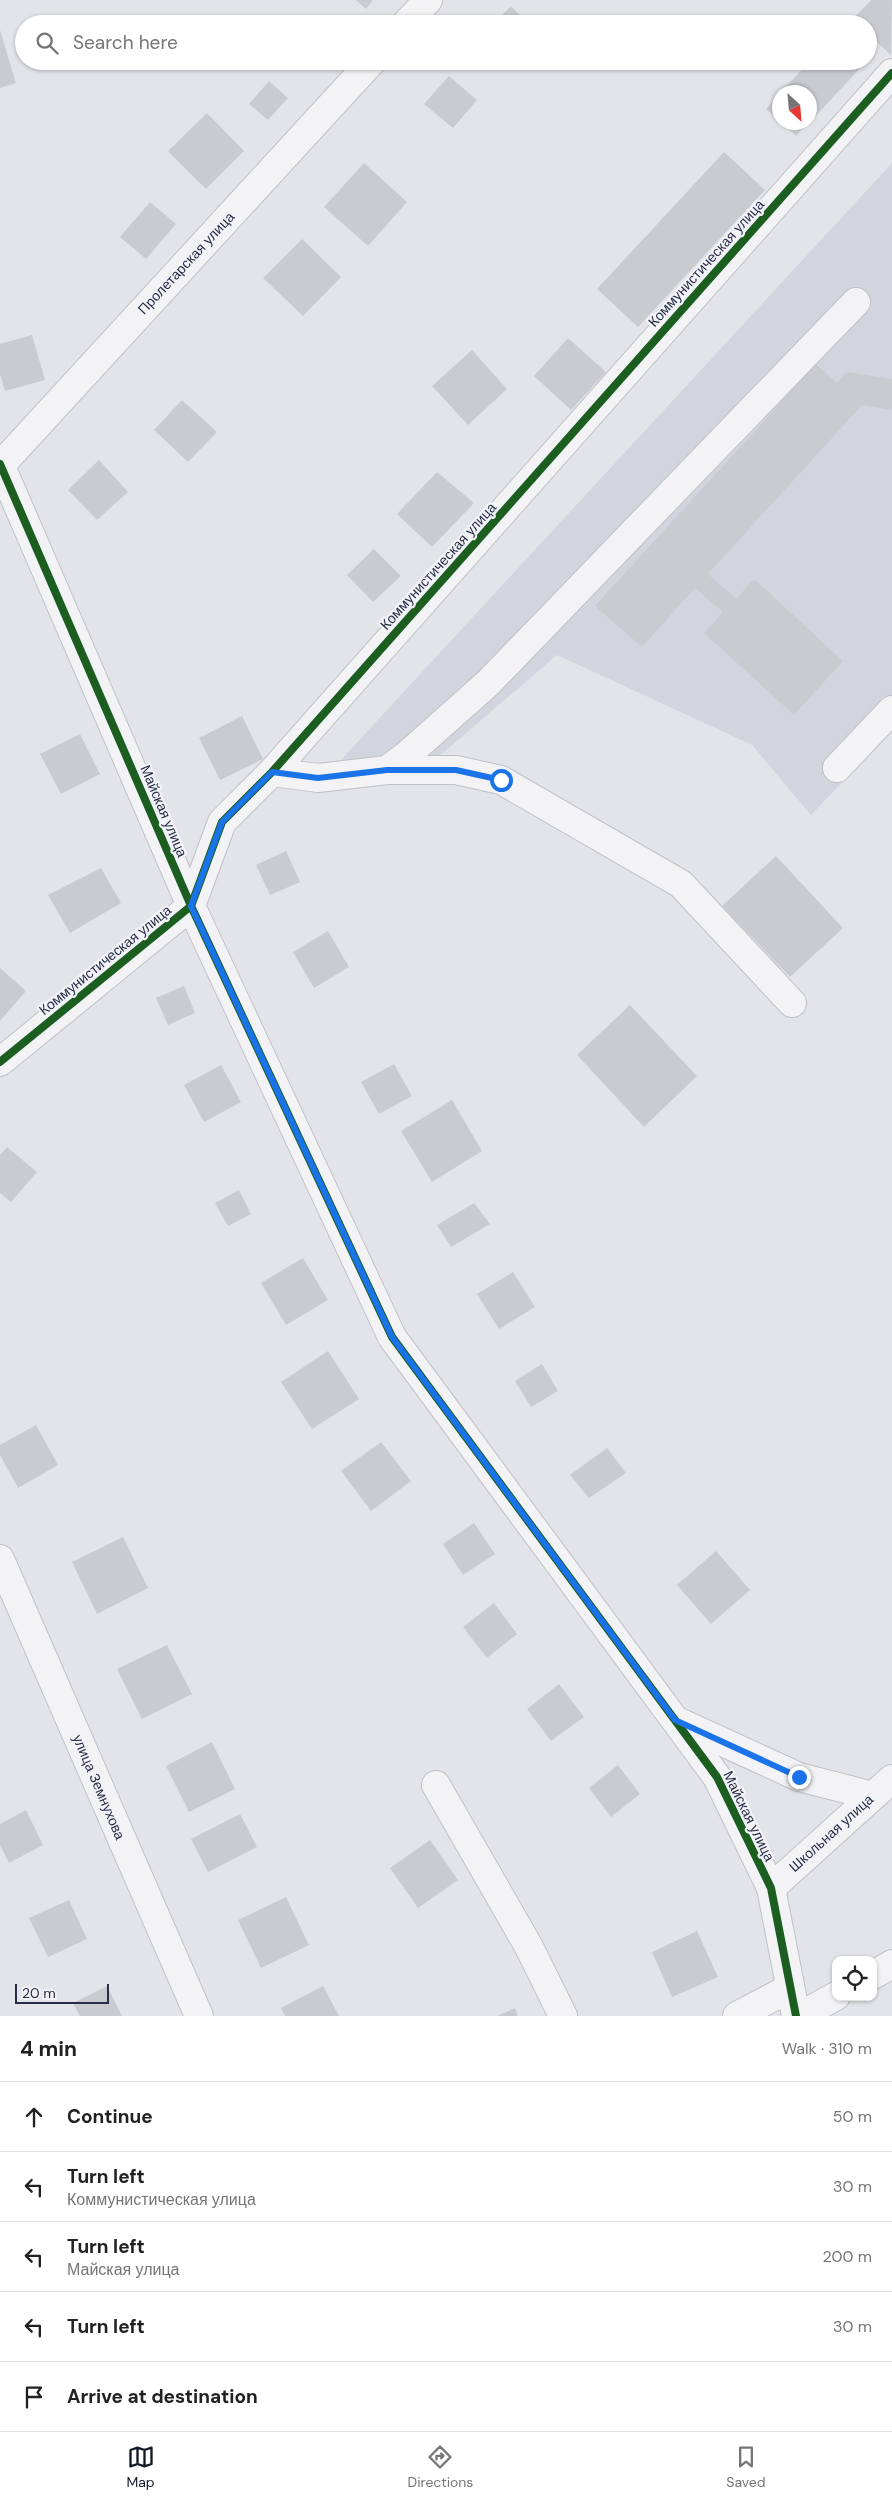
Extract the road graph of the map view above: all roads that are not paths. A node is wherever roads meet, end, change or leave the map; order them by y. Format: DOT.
graph roads {
  1 [pos="428,0"];
  2 [pos="414,15"];
  3 [pos="364,70"];
  4 [pos="892,73"];
  5 [pos="856,302"];
  6 [pos="0,465"];
  7 [pos="892,710"];
  8 [pos="837,768"];
  9 [pos="387,770"];
  10 [pos="272,772"];
  11 [pos="191,906"];
  12 [pos="792,1003"];
  13 [pos="0,1062"];
  14 [pos="0,1558"];
  15 [pos="675,1720"];
  16 [pos="436,1785"];
  17 [pos="882,1787"];
  18 [pos="770,1888"];
  19 [pos="892,1964"];
  20 [pos="877,1973"];
  21 [pos="790,1988"];
  22 [pos="832,1998"];
  23 [pos="199,2016"];
  24 [pos="563,2016"];
  25 [pos="737,2016"];
  26 [pos="796,2016"];
  27 [pos="800,2016"];
  1 -- 2 [label="street"];
  3 -- 6 [label="street, Пролетарская улица"];
  4 -- 10 [label="street, Коммунистическая улица"];
  5 -- 9 [label="street"];
  6 -- 11 [label="street, Майская улица"];
  7 -- 8 [label="street"];
  9 -- 10 [label="street"];
  9 -- 12 [label="street"];
  10 -- 11 [label="street, Коммунистическая улица"];
  11 -- 13 [label="street, Коммунистическая улица"];
  11 -- 15 [label="street, Майская улица"];
  14 -- 23 [label="street, улица Земнухова"];
  15 -- 17 [label="street"];
  15 -- 18 [label="street, Майская улица"];
  16 -- 24 [label="street"];
  17 -- 18 [label="street, Школьная улица"];
  18 -- 21 [label="street, Майская улица"];
  19 -- 20 [label="street"];
  21 -- 25 [label="street"];
  21 -- 26 [label="street, Майская улица"];
  22 -- 27 [label="street"];
}
